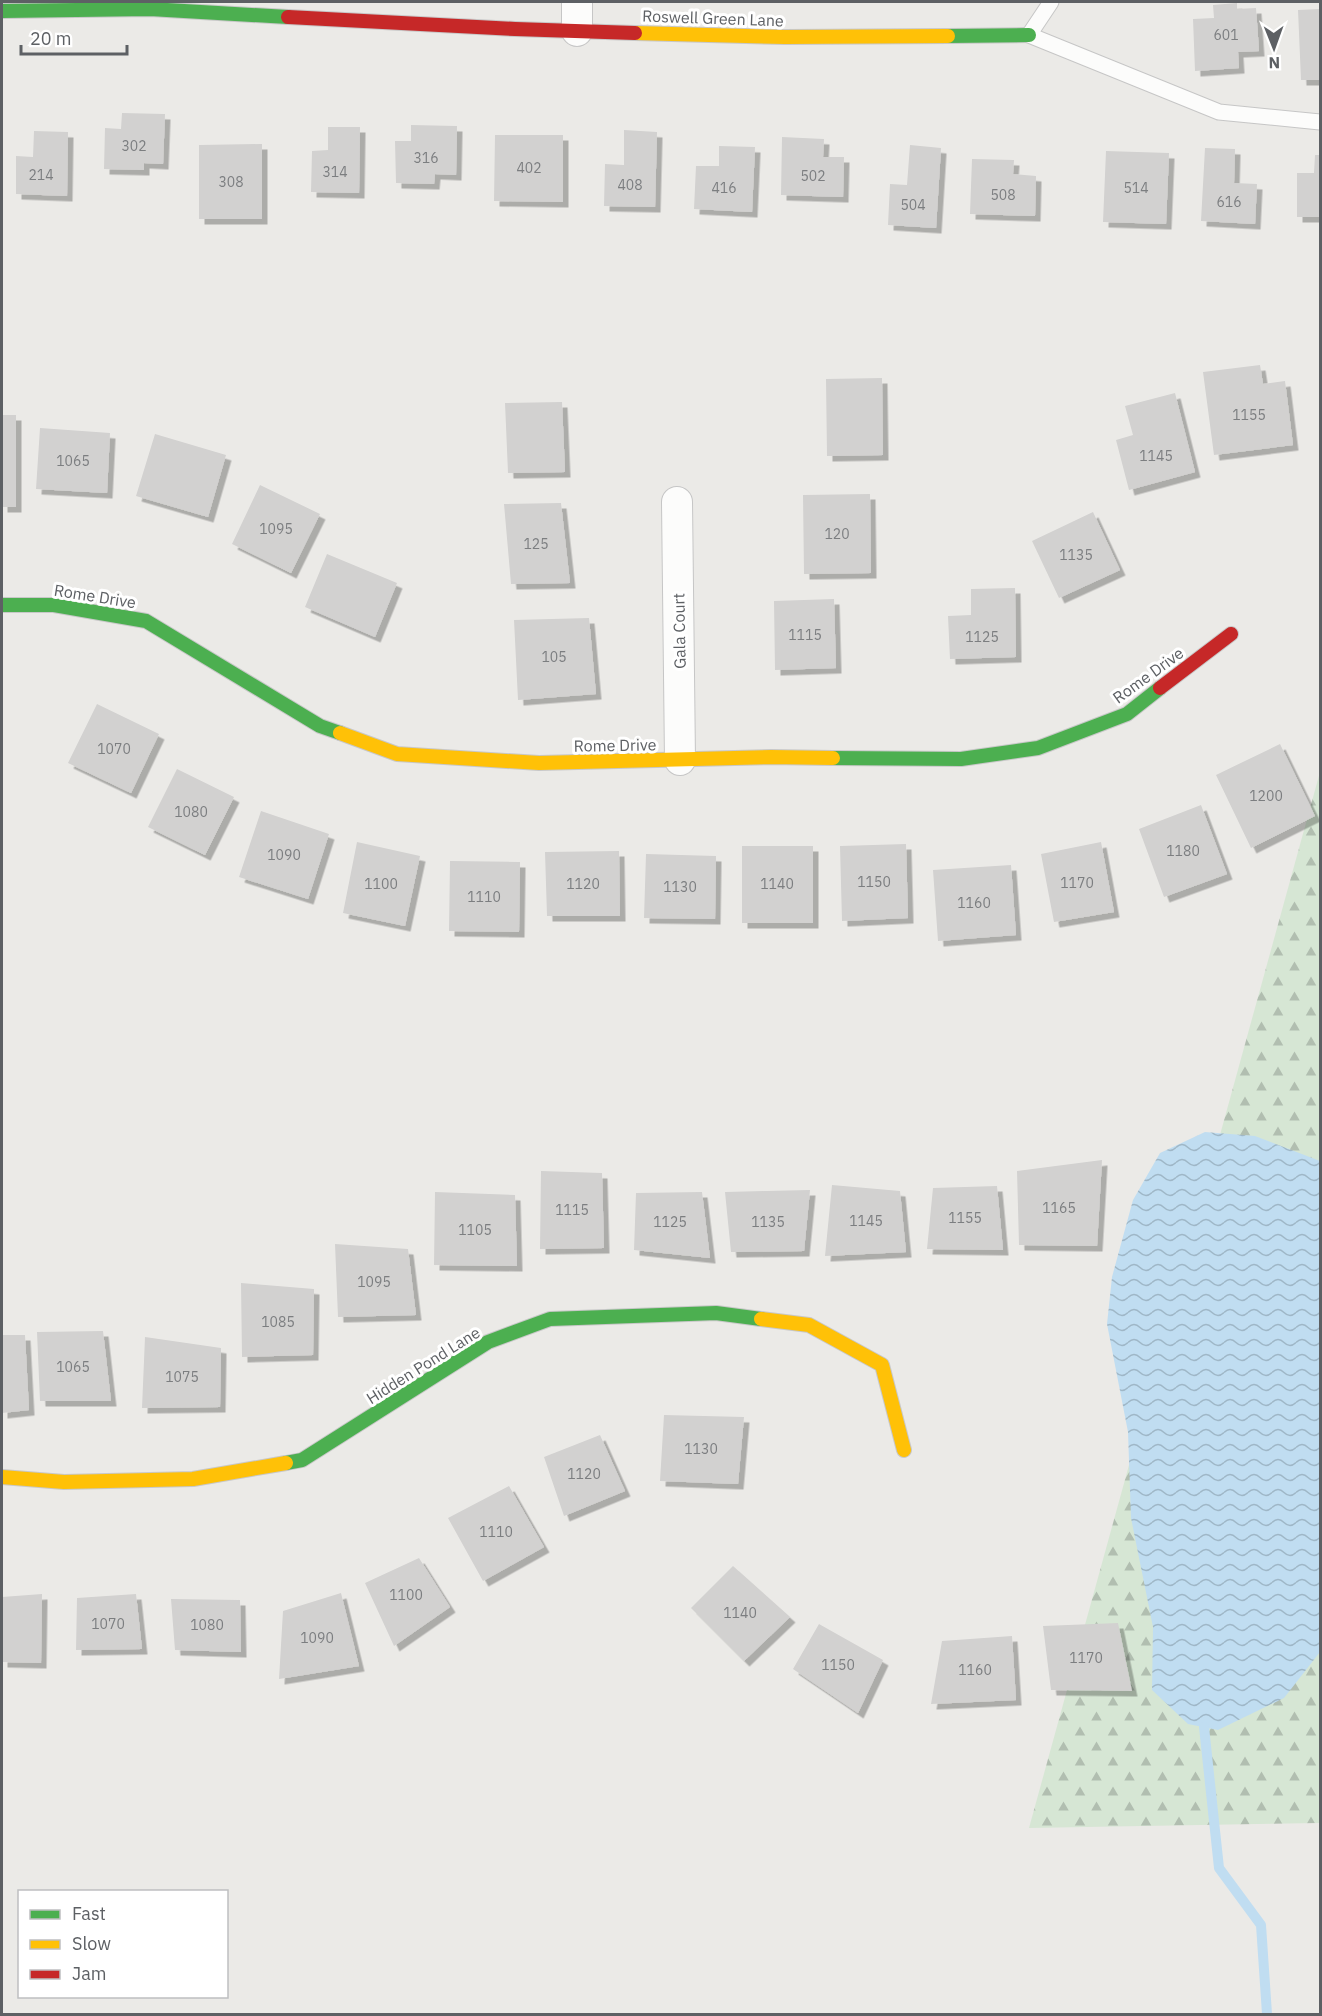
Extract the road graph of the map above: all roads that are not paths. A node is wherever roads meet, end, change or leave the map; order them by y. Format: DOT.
graph roads {
  1 [pos="577,2"];
  2 [pos="1051,2"];
  3 [pos="243,8"];
  4 [pos="2,11"];
  5 [pos="577,31"];
  6 [pos="1029,35"];
  7 [pos="1320,122"];
  8 [pos="677,502"];
  9 [pos="2,605"];
  10 [pos="1231,634"];
  11 [pos="680,760"];
  12 [pos="904,1450"];
  13 [pos="2,1477"];
  1 -- 5 [label="street"];
  2 -- 6 [label="lane"];
  3 -- 4 [label="street, Roswell Green Lane"];
  3 -- 5 [label="street, Roswell Green Lane"];
  5 -- 6 [label="street, Roswell Green Lane"];
  6 -- 7 [label="lane"];
  8 -- 11 [label="street, Gala Court"];
  9 -- 11 [label="street, Rome Drive"];
  10 -- 11 [label="street, Rome Drive"];
  12 -- 13 [label="street, Hidden Pond Lane"];
}
